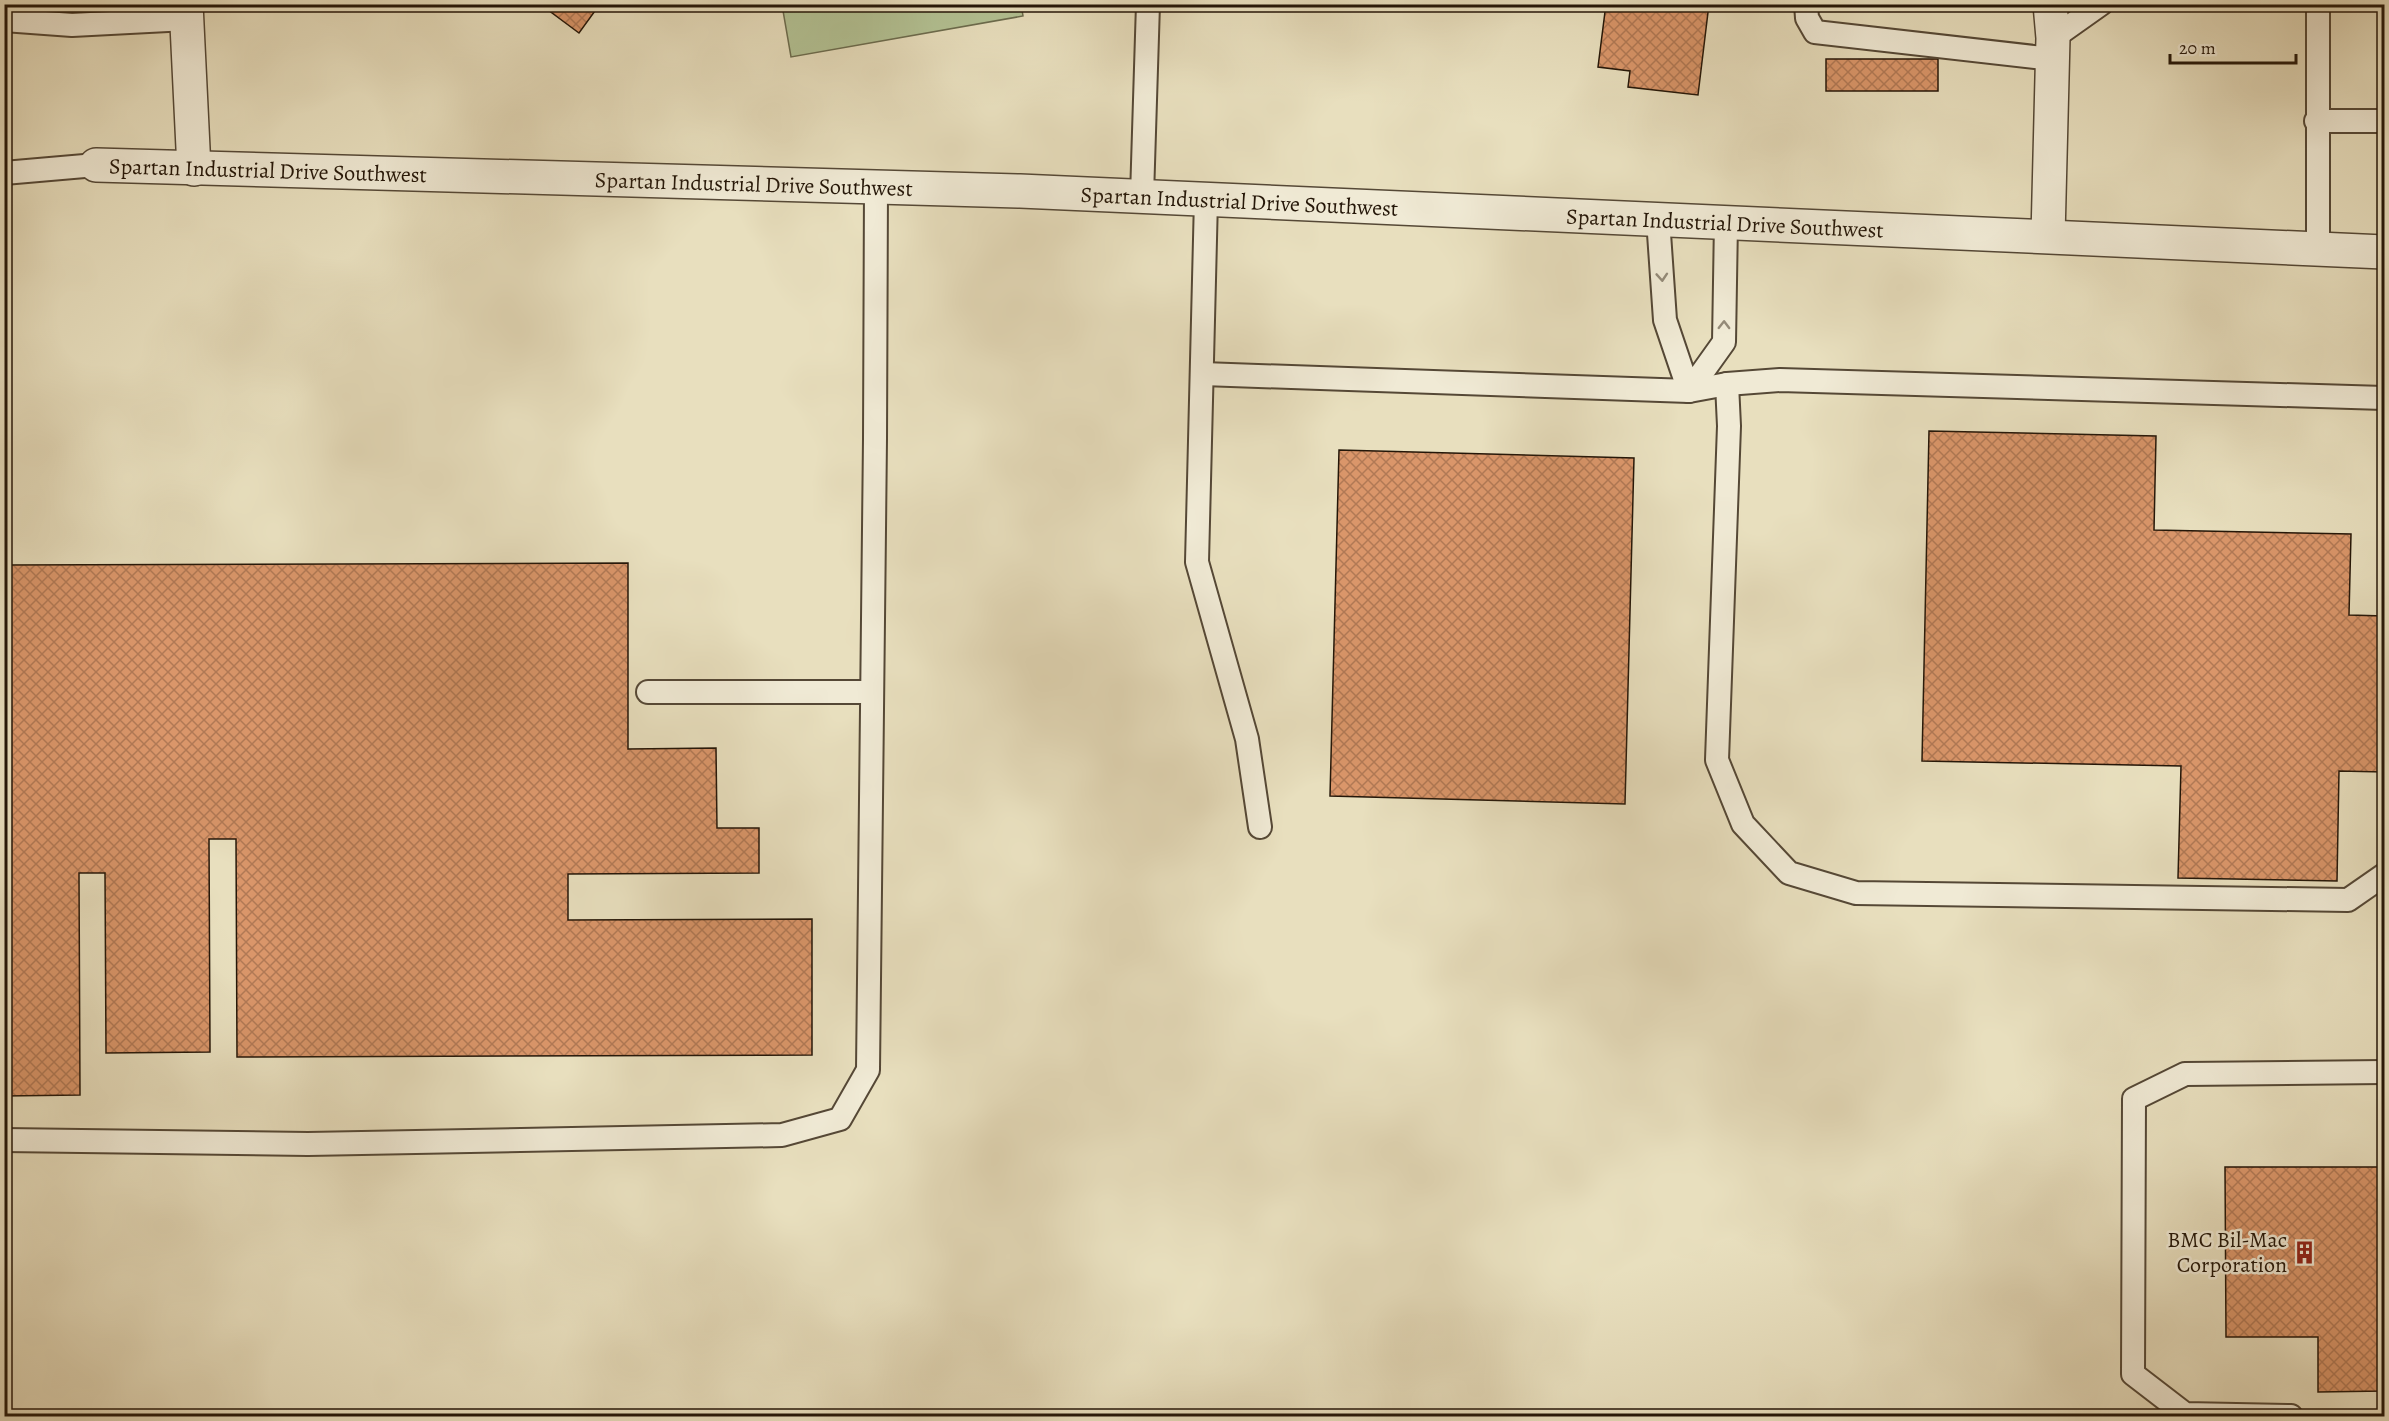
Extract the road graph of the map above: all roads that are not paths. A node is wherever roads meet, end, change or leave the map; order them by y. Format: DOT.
graph roads {
  1 [pos="1148,4"];
  2 [pos="1806,4"];
  3 [pos="2050,4"];
  4 [pos="2101,4"];
  5 [pos="2318,4"];
  6 [pos="187,12"];
  7 [pos="4,20"];
  8 [pos="2052,48"];
  9 [pos="2316,121"];
  10 [pos="2385,121"];
  11 [pos="96,165"];
  12 [pos="194,169"];
  13 [pos="4,173"];
  14 [pos="876,187"];
  15 [pos="1142,196"];
  16 [pos="1206,199"];
  17 [pos="1658,219"];
  18 [pos="1726,222"];
  19 [pos="2048,236"];
  20 [pos="2318,250"];
  21 [pos="2385,252"];
  22 [pos="1203,374"];
  23 [pos="1727,384"];
  24 [pos="1689,391"];
  25 [pos="2385,398"];
  26 [pos="648,692"];
  27 [pos="872,692"];
  28 [pos="1260,827"];
  29 [pos="2385,875"];
  30 [pos="2385,1072"];
  31 [pos="4,1140"];
  32 [pos="2291,1416"];
  1 -- 15 [label="lane"];
  2 -- 8 [label="lane"];
  3 -- 8 [label="street"];
  4 -- 8 [label="lane"];
  5 -- 9 [label="lane"];
  6 -- 7 [label="lane"];
  6 -- 12 [label="street"];
  8 -- 19 [label="street"];
  9 -- 10 [label="lane"];
  9 -- 20 [label="lane"];
  11 -- 12 [label="street, Spartan Industrial Drive Southwest"];
  11 -- 13 [label="lane"];
  12 -- 14 [label="street, Spartan Industrial Drive Southwest"];
  14 -- 15 [label="street, Spartan Industrial Drive Southwest"];
  14 -- 27 [label="lane"];
  15 -- 16 [label="street, Spartan Industrial Drive Southwest"];
  16 -- 17 [label="street, Spartan Industrial Drive Southwest"];
  16 -- 22 [label="lane"];
  17 -- 18 [label="street, Spartan Industrial Drive Southwest"];
  17 -- 24 [label="lane, one-way"];
  18 -- 19 [label="street, Spartan Industrial Drive Southwest"];
  24 -- 18 [label="lane, one-way"];
  19 -- 20 [label="street, Spartan Industrial Drive Southwest"];
  20 -- 21 [label="street, Spartan Industrial Drive Southwest"];
  22 -- 24 [label="lane"];
  22 -- 28 [label="lane"];
  23 -- 24 [label="lane"];
  23 -- 25 [label="lane"];
  23 -- 29 [label="lane"];
  26 -- 27 [label="lane"];
  27 -- 31 [label="lane"];
  30 -- 32 [label="lane"];
}
